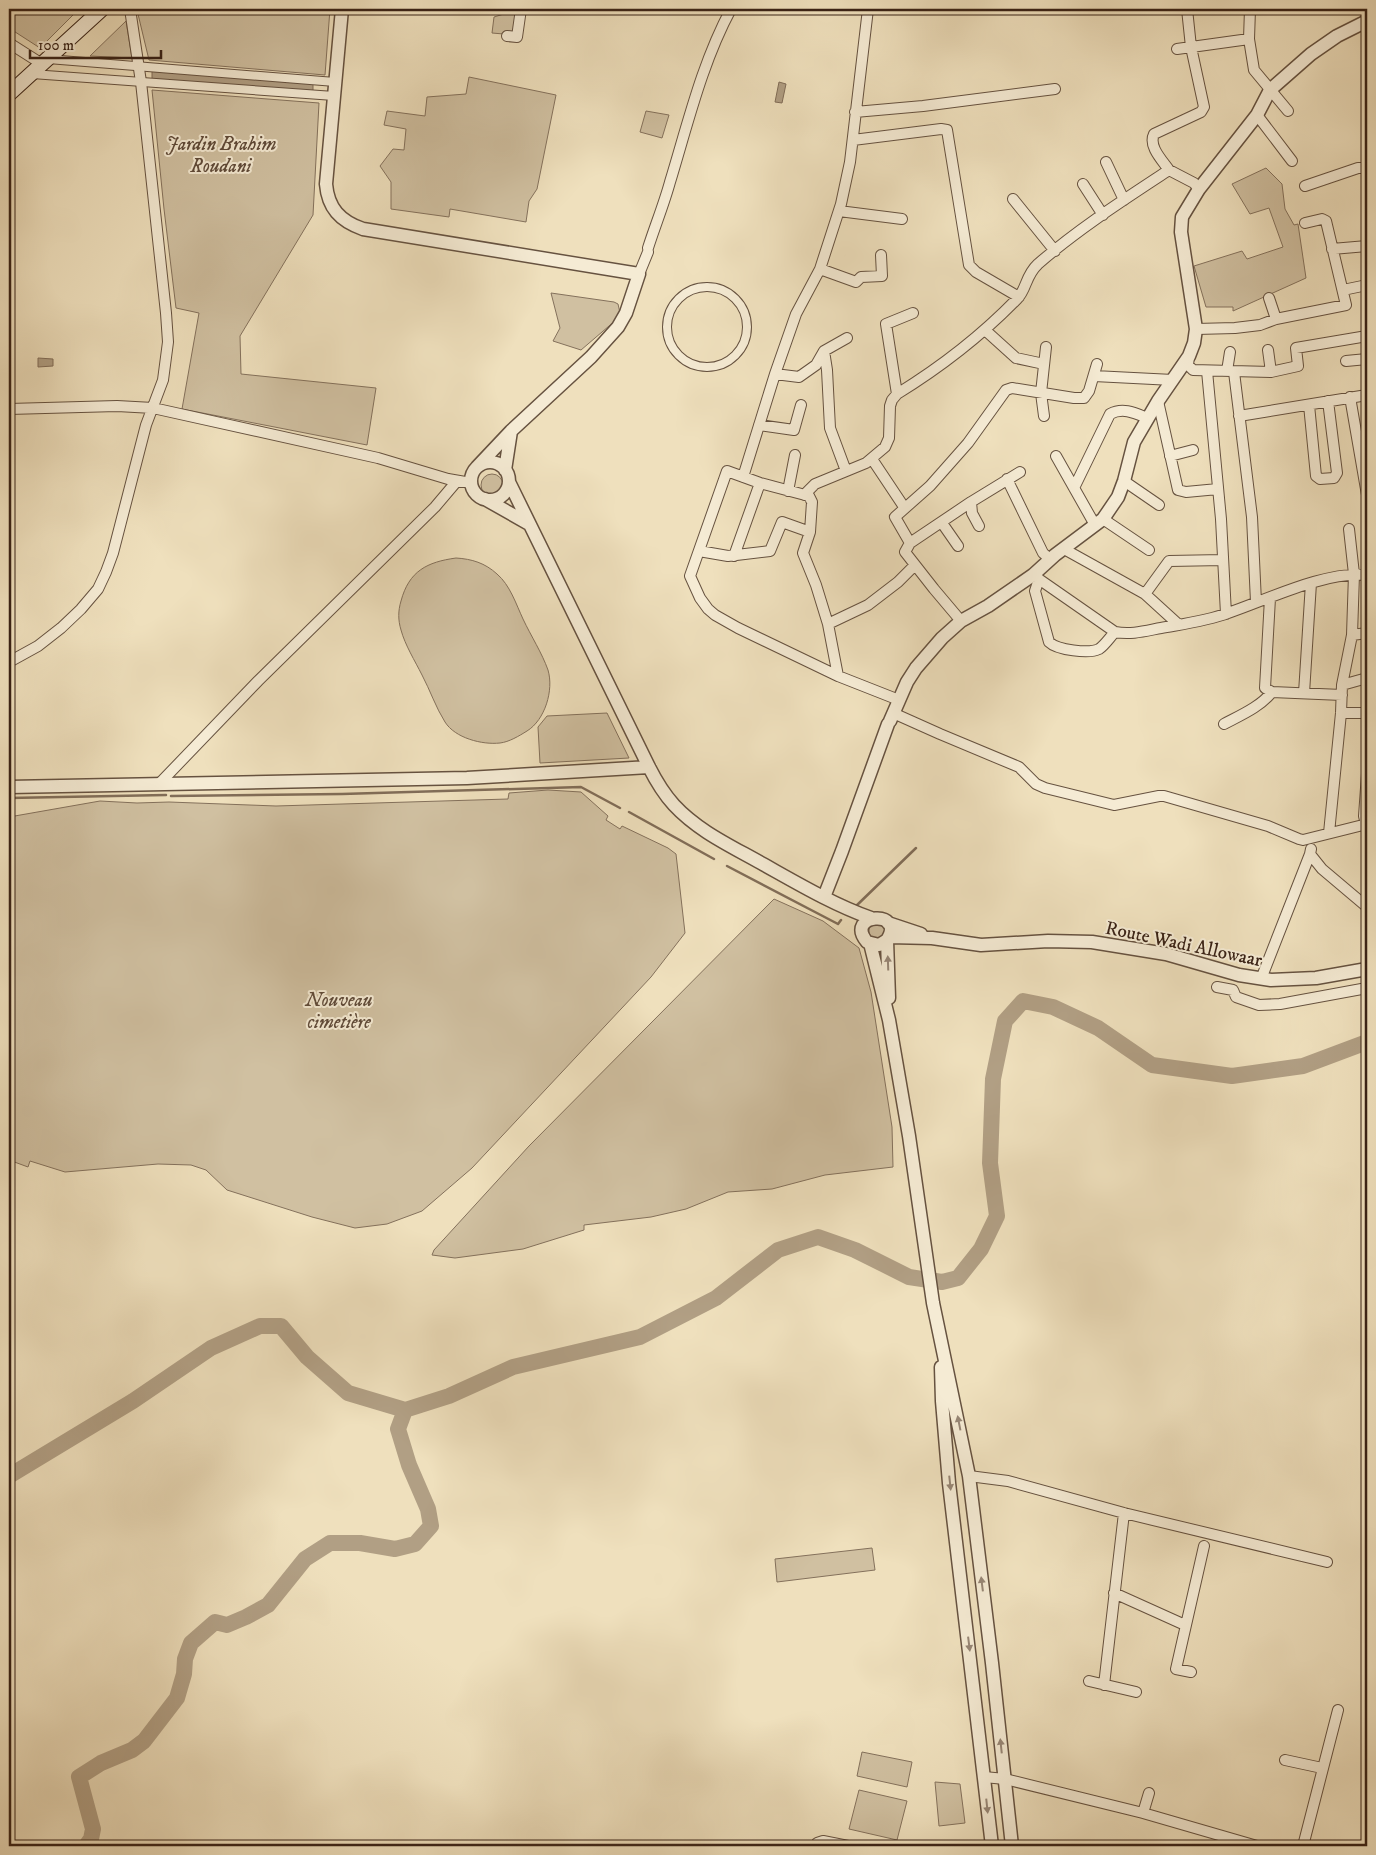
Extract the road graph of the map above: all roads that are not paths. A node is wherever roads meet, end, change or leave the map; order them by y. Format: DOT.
graph roads {
  1 [pos="102,9"];
  2 [pos="130,9"];
  3 [pos="342,9"];
  4 [pos="521,9"];
  5 [pos="731,9"];
  6 [pos="868,9"];
  7 [pos="1187,9"];
  8 [pos="1250,9"];
  9 [pos="1367,23"];
  10 [pos="507,36"];
  11 [pos="1249,39"];
  12 [pos="9,42"];
  13 [pos="1191,47"];
  14 [pos="1176,49"];
  15 [pos="45,62"];
  16 [pos="139,67"];
  17 [pos="31,74"];
  18 [pos="235,74"];
  19 [pos="141,82"];
  20 [pos="335,82"];
  21 [pos="234,89"];
  22 [pos="1055,89"];
  23 [pos="1270,90"];
  24 [pos="9,94"];
  25 [pos="334,96"];
  26 [pos="1288,111"];
  27 [pos="855,112"];
  28 [pos="1257,115"];
  29 [pos="853,140"];
  30 [pos="1292,161"];
  31 [pos="1106,162"];
  32 [pos="1367,168"];
  33 [pos="1169,170"];
  34 [pos="1083,184"];
  35 [pos="1305,186"];
  36 [pos="1199,189"];
  37 [pos="1013,199"];
  38 [pos="1124,200"];
  39 [pos="839,211"];
  40 [pos="1103,215"];
  41 [pos="902,219"];
  42 [pos="1305,223"];
  43 [pos="1367,246"];
  44 [pos="1332,248"];
  45 [pos="1055,250"];
  46 [pos="881,255"];
  47 [pos="820,269"];
  48 [pos="639,274"];
  49 [pos="1367,285"];
  50 [pos="1343,290"];
  51 [pos="1019,297"];
  52 [pos="1269,298"];
  53 [pos="913,313"];
  54 [pos="1276,319"];
  55 [pos="1196,329"];
  56 [pos="985,330"];
  57 [pos="1367,336"];
  58 [pos="847,338"];
  59 [pos="742,346"];
  60 [pos="1046,347"];
  61 [pos="1268,350"];
  62 [pos="824,351"];
  63 [pos="1230,352"];
  64 [pos="1189,356"];
  65 [pos="1367,359"];
  66 [pos="1346,361"];
  67 [pos="1044,364"];
  68 [pos="1096,364"];
  69 [pos="1207,370"];
  70 [pos="1231,371"];
  71 [pos="1270,372"];
  72 [pos="775,374"];
  73 [pos="1094,376"];
  74 [pos="1173,380"];
  75 [pos="1041,393"];
  76 [pos="898,394"];
  77 [pos="1367,395"];
  78 [pos="1350,398"];
  79 [pos="1158,401"];
  80 [pos="1328,401"];
  81 [pos="801,405"];
  82 [pos="1309,405"];
  83 [pos="152,408"];
  84 [pos="9,409"];
  85 [pos="1044,416"];
  86 [pos="1239,416"];
  87 [pos="1147,418"];
  88 [pos="759,425"];
  89 [pos="511,431"];
  90 [pos="1192,450"];
  91 [pos="795,455"];
  92 [pos="1056,456"];
  93 [pos="1170,456"];
  94 [pos="872,459"];
  95 [pos="477,467"];
  96 [pos="846,471"];
  97 [pos="1020,472"];
  98 [pos="507,476"];
  99 [pos="743,477"];
  100 [pos="1007,479"];
  101 [pos="457,481"];
  102 [pos="1124,481"];
  103 [pos="471,483"];
  104 [pos="760,483"];
  105 [pos="1074,488"];
  106 [pos="1218,489"];
  107 [pos="788,491"];
  108 [pos="804,495"];
  109 [pos="1367,495"];
  110 [pos="483,498"];
  111 [pos="971,502"];
  112 [pos="1159,505"];
  113 [pos="904,507"];
  114 [pos="942,522"];
  115 [pos="1099,522"];
  116 [pos="529,524"];
  117 [pos="980,526"];
  118 [pos="1349,529"];
  119 [pos="810,532"];
  120 [pos="910,543"];
  121 [pos="958,546"];
  122 [pos="1064,549"];
  123 [pos="1149,550"];
  124 [pos="699,551"];
  125 [pos="734,556"];
  126 [pos="1050,559"];
  127 [pos="1223,560"];
  128 [pos="915,565"];
  129 [pos="1354,574"];
  130 [pos="1367,575"];
  131 [pos="1036,577"];
  132 [pos="1311,583"];
  133 [pos="1145,594"];
  134 [pos="1270,598"];
  135 [pos="1256,602"];
  136 [pos="1226,614"];
  137 [pos="962,621"];
  138 [pos="828,624"];
  139 [pos="1179,625"];
  140 [pos="1115,632"];
  141 [pos="1367,633"];
  142 [pos="1352,635"];
  143 [pos="9,662"];
  144 [pos="838,676"];
  145 [pos="1367,678"];
  146 [pos="1342,690"];
  147 [pos="1272,692"];
  148 [pos="1304,693"];
  149 [pos="899,700"];
  150 [pos="1341,713"];
  151 [pos="1367,713"];
  152 [pos="890,719"];
  153 [pos="1224,724"];
  154 [pos="648,767"];
  155 [pos="1367,776"];
  156 [pos="158,784"];
  157 [pos="9,787"];
  158 [pos="1367,824"];
  159 [pos="1328,833"];
  160 [pos="1312,839"];
  161 [pos="1310,854"];
  162 [pos="824,897"];
  163 [pos="841,907"];
  164 [pos="1367,907"];
  165 [pos="871,918"];
  166 [pos="888,923"];
  167 [pos="862,930"];
  168 [pos="932,938"];
  169 [pos="888,939"];
  170 [pos="870,944"];
  171 [pos="1367,969"];
  172 [pos="1261,979"];
  173 [pos="1217,987"];
  174 [pos="1367,988"];
  175 [pos="889,1020"];
  176 [pos="941,1347"];
  177 [pos="969,1476"];
  178 [pos="1124,1513"];
  179 [pos="1204,1546"];
  180 [pos="1327,1562"];
  181 [pos="1114,1593"];
  182 [pos="1185,1625"];
  183 [pos="1191,1672"];
  184 [pos="1089,1681"];
  185 [pos="1104,1685"];
  186 [pos="1136,1692"];
  187 [pos="1338,1710"];
  188 [pos="1285,1760"];
  189 [pos="1322,1768"];
  190 [pos="984,1777"];
  191 [pos="1005,1779"];
  192 [pos="1149,1793"];
  193 [pos="1143,1813"];
  194 [pos="816,1846"];
  195 [pos="848,1846"];
  196 [pos="992,1846"];
  197 [pos="1012,1846"];
  198 [pos="1257,1846"];
  199 [pos="1303,1846"];
  1 -- 15 [label="main road"];
  2 -- 16 [label="street"];
  3 -- 20 [label="street"];
  4 -- 10 [label="street"];
  5 -- 48 [label="street"];
  6 -- 27 [label="street"];
  7 -- 13 [label="street"];
  8 -- 11 [label="street"];
  9 -- 23 [label="street"];
  11 -- 13 [label="street"];
  11 -- 23 [label="street"];
  12 -- 15 [label="street"];
  13 -- 14 [label="street"];
  13 -- 33 [label="street"];
  15 -- 16 [label="street"];
  15 -- 17 [label="main road"];
  16 -- 18 [label="street"];
  16 -- 19 [label="street"];
  17 -- 19 [label="street"];
  17 -- 24 [label="main road"];
  18 -- 20 [label="street"];
  18 -- 21 [label="street"];
  19 -- 21 [label="street"];
  19 -- 83 [label="street"];
  20 -- 25 [label="street"];
  21 -- 25 [label="street"];
  22 -- 27 [label="street"];
  23 -- 26 [label="street"];
  23 -- 28 [label="street"];
  25 -- 48 [label="street"];
  27 -- 29 [label="street"];
  28 -- 30 [label="street"];
  28 -- 36 [label="street"];
  29 -- 39 [label="street"];
  29 -- 51 [label="street"];
  31 -- 38 [label="street"];
  32 -- 35 [label="street"];
  33 -- 36 [label="street"];
  33 -- 38 [label="street"];
  34 -- 40 [label="street"];
  36 -- 55 [label="street"];
  37 -- 45 [label="street"];
  38 -- 40 [label="street"];
  39 -- 41 [label="street"];
  39 -- 47 [label="street"];
  40 -- 45 [label="street"];
  42 -- 44 [label="street"];
  43 -- 44 [label="street"];
  44 -- 50 [label="street"];
  45 -- 51 [label="street"];
  46 -- 47 [label="street"];
  47 -- 72 [label="street"];
  48 -- 89 [label="street"];
  49 -- 50 [label="street"];
  50 -- 54 [label="street"];
  51 -- 56 [label="street"];
  52 -- 54 [label="street"];
  53 -- 76 [label="street"];
  54 -- 55 [label="street"];
  55 -- 64 [label="street"];
  56 -- 67 [label="street"];
  56 -- 76 [label="street"];
  57 -- 71 [label="street"];
  58 -- 62 [label="street"];
  59 -- 59 [label="street"];
  60 -- 67 [label="street"];
  61 -- 71 [label="street"];
  62 -- 72 [label="street"];
  62 -- 96 [label="street"];
  63 -- 70 [label="street"];
  64 -- 69 [label="street"];
  64 -- 74 [label="street"];
  65 -- 66 [label="street"];
  67 -- 75 [label="street"];
  68 -- 73 [label="street"];
  69 -- 70 [label="street"];
  69 -- 106 [label="street"];
  70 -- 71 [label="street"];
  70 -- 86 [label="street"];
  72 -- 88 [label="street"];
  73 -- 74 [label="street"];
  73 -- 75 [label="street"];
  74 -- 79 [label="street"];
  75 -- 85 [label="street"];
  75 -- 113 [label="street"];
  76 -- 94 [label="street"];
  77 -- 78 [label="street"];
  78 -- 80 [label="street"];
  78 -- 109 [label="street"];
  79 -- 87 [label="street"];
  79 -- 93 [label="street"];
  80 -- 82 [label="street"];
  80 -- 82 [label="street"];
  81 -- 88 [label="street"];
  82 -- 86 [label="street"];
  83 -- 84 [label="street"];
  83 -- 101 [label="street"];
  83 -- 143 [label="street"];
  86 -- 135 [label="street"];
  87 -- 102 [label="street"];
  87 -- 105 [label="street"];
  88 -- 99 [label="street"];
  89 -- 95 [label="street"];
  89 -- 98 [label="street"];
  90 -- 93 [label="street"];
  91 -- 107 [label="street"];
  92 -- 105 [label="street"];
  93 -- 106 [label="street"];
  94 -- 96 [label="street"];
  94 -- 113 [label="street"];
  95 -- 98 [label="street"];
  95 -- 103 [label="street"];
  96 -- 108 [label="street"];
  97 -- 100 [label="street"];
  98 -- 110 [label="street"];
  98 -- 116 [label="street"];
  99 -- 104 [label="street"];
  99 -- 124 [label="street"];
  100 -- 111 [label="street"];
  100 -- 126 [label="street"];
  101 -- 103 [label="street"];
  101 -- 156 [label="street"];
  102 -- 112 [label="street"];
  102 -- 115 [label="street"];
  103 -- 110 [label="street"];
  104 -- 107 [label="street"];
  104 -- 125 [label="street"];
  105 -- 115 [label="street"];
  106 -- 127 [label="street"];
  107 -- 108 [label="street"];
  108 -- 119 [label="street"];
  110 -- 116 [label="street"];
  111 -- 114 [label="street"];
  111 -- 117 [label="street"];
  113 -- 120 [label="street"];
  114 -- 120 [label="street"];
  114 -- 121 [label="street"];
  115 -- 122 [label="street"];
  115 -- 123 [label="street"];
  116 -- 154 [label="street"];
  118 -- 129 [label="street"];
  119 -- 125 [label="street"];
  119 -- 138 [label="street"];
  120 -- 128 [label="street"];
  122 -- 126 [label="street"];
  122 -- 133 [label="street"];
  124 -- 125 [label="street"];
  124 -- 144 [label="street"];
  126 -- 131 [label="street"];
  127 -- 133 [label="street"];
  127 -- 136 [label="street"];
  128 -- 137 [label="street"];
  128 -- 138 [label="street"];
  129 -- 130 [label="street"];
  129 -- 132 [label="street"];
  129 -- 142 [label="street"];
  131 -- 137 [label="street"];
  131 -- 140 [label="street"];
  131 -- 140 [label="street"];
  132 -- 134 [label="street"];
  132 -- 148 [label="street"];
  133 -- 139 [label="street"];
  134 -- 135 [label="street"];
  134 -- 147 [label="street"];
  135 -- 136 [label="street"];
  136 -- 139 [label="street"];
  137 -- 149 [label="street"];
  138 -- 144 [label="street"];
  139 -- 140 [label="street"];
  141 -- 142 [label="street"];
  142 -- 146 [label="street"];
  144 -- 149 [label="street"];
  145 -- 146 [label="street"];
  146 -- 148 [label="street"];
  146 -- 150 [label="street"];
  147 -- 148 [label="street"];
  147 -- 153 [label="street"];
  149 -- 152 [label="street"];
  150 -- 151 [label="street"];
  150 -- 159 [label="street"];
  152 -- 160 [label="street"];
  152 -- 162 [label="street"];
  154 -- 156 [label="street"];
  154 -- 162 [label="street"];
  155 -- 158 [label="street"];
  156 -- 157 [label="street"];
  158 -- 159 [label="street"];
  159 -- 160 [label="street"];
  160 -- 161 [label="street"];
  161 -- 164 [label="street"];
  161 -- 172 [label="street"];
  162 -- 163 [label="street"];
  163 -- 165 [label="street"];
  163 -- 167 [label="street"];
  165 -- 166 [label="street"];
  165 -- 167 [label="street"];
  166 -- 168 [label="street, Route Wadi Allowaar"];
  166 -- 169 [label="street"];
  167 -- 170 [label="street"];
  168 -- 169 [label="street, Route Wadi Allowaar"];
  168 -- 172 [label="street, Route Wadi Allowaar"];
  169 -- 170 [label="street"];
  175 -- 169 [label="street, one-way"];
  170 -- 175 [label="street"];
  171 -- 172 [label="street, Route Wadi Allowaar"];
  173 -- 174 [label="street"];
  175 -- 176 [label="street"];
  177 -- 176 [label="street, one-way"];
  176 -- 190 [label="street, one-way"];
  177 -- 178 [label="street"];
  191 -- 177 [label="street, one-way"];
  178 -- 180 [label="street"];
  178 -- 181 [label="street"];
  179 -- 182 [label="street"];
  181 -- 182 [label="street"];
  181 -- 185 [label="street"];
  182 -- 183 [label="street"];
  184 -- 185 [label="street"];
  185 -- 186 [label="street"];
  187 -- 189 [label="street"];
  188 -- 189 [label="street"];
  189 -- 199 [label="street"];
  190 -- 191 [label="street"];
  190 -- 196 [label="street, one-way"];
  191 -- 193 [label="street"];
  191 -- 197 [label="street"];
  192 -- 193 [label="street"];
  193 -- 198 [label="street"];
  194 -- 195 [label="street"];
}
